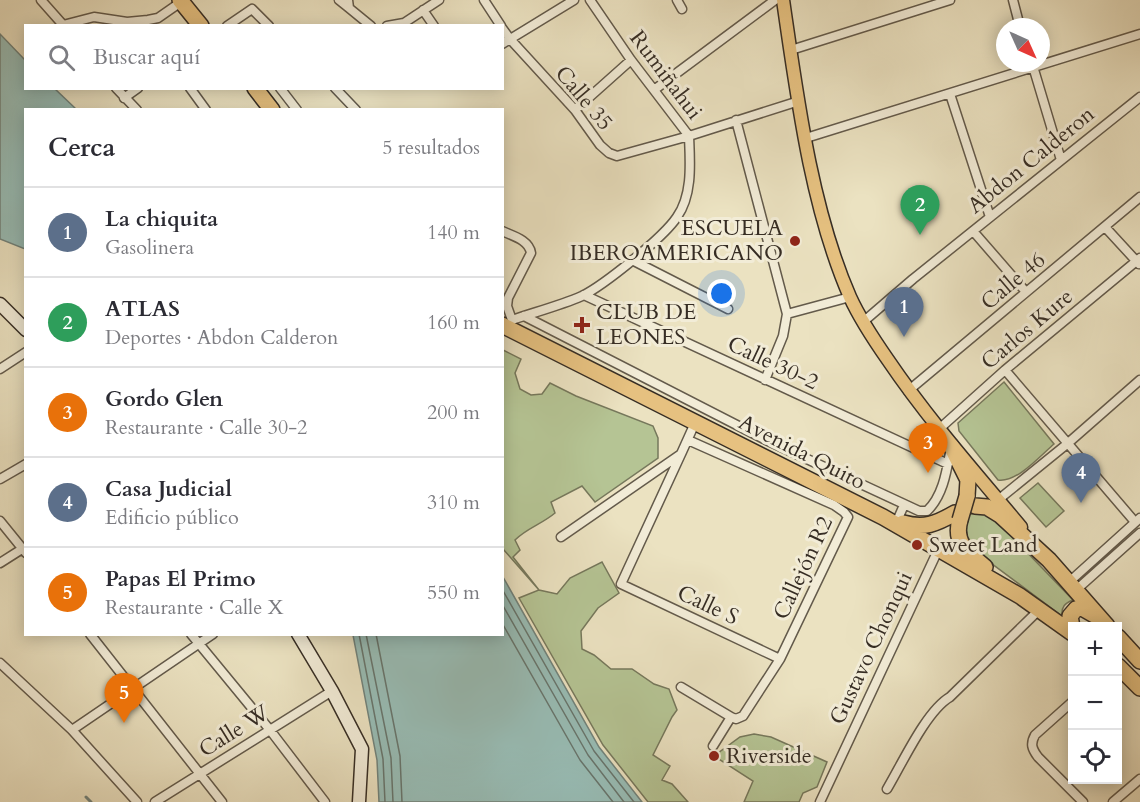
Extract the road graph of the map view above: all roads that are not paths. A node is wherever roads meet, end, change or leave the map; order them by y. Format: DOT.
graph roads {
  1 [pos="41,0"];
  2 [pos="339,0"];
  3 [pos="439,0"];
  4 [pos="484,0"];
  5 [pos="574,0"];
  6 [pos="590,0"];
  7 [pos="677,0"];
  8 [pos="775,0"];
  9 [pos="783,0"];
  10 [pos="950,0"];
  11 [pos="1013,0"];
  12 [pos="181,1"];
  13 [pos="348,4"];
  14 [pos="923,4"];
  15 [pos="682,9"];
  16 [pos="423,10"];
  17 [pos="1018,18"];
  18 [pos="62,24"];
  19 [pos="67,24"];
  20 [pos="199,24"];
  21 [pos="230,24"];
  22 [pos="267,24"];
  23 [pos="369,24"];
  24 [pos="398,24"];
  25 [pos="433,24"];
  26 [pos="500,24"];
  27 [pos="1140,34"];
  28 [pos="506,42"];
  29 [pos="791,51"];
  30 [pos="631,60"];
  31 [pos="1050,60"];
  32 [pos="1012,72"];
  33 [pos="1034,72"];
  34 [pos="118,90"];
  35 [pos="135,90"];
  36 [pos="191,90"];
  37 [pos="257,90"];
  38 [pos="282,90"];
  39 [pos="337,90"];
  40 [pos="654,90"];
  41 [pos="950,94"];
  42 [pos="1140,97"];
  43 [pos="124,98"];
  44 [pos="799,101"];
  45 [pos="135,108"];
  46 [pos="205,108"];
  47 [pos="270,108"];
  48 [pos="295,108"];
  49 [pos="354,108"];
  50 [pos="575,110"];
  51 [pos="736,120"];
  52 [pos="689,136"];
  53 [pos="806,138"];
  54 [pos="1061,160"];
  55 [pos="1140,197"];
  56 [pos="990,217"];
  57 [pos="1105,227"];
  58 [pos="973,231"];
  59 [pos="504,232"];
  60 [pos="632,260"];
  61 [pos="1139,261"];
  62 [pos="1026,292"];
  63 [pos="584,295"];
  64 [pos="850,297"];
  65 [pos="0,304"];
  66 [pos="728,309"];
  67 [pos="786,314"];
  68 [pos="524,316"];
  69 [pos="863,322"];
  70 [pos="508,324"];
  71 [pos="24,328"];
  72 [pos="24,353"];
  73 [pos="0,369"];
  74 [pos="1005,370"];
  75 [pos="765,380"];
  76 [pos="1140,380"];
  77 [pos="908,391"];
  78 [pos="695,423"];
  79 [pos="938,430"];
  80 [pos="688,440"];
  81 [pos="1067,444"];
  82 [pos="951,446"];
  83 [pos="681,454"];
  84 [pos="948,464"];
  85 [pos="24,465"];
  86 [pos="0,479"];
  87 [pos="998,500"];
  88 [pos="971,501"];
  89 [pos="904,505"];
  90 [pos="957,517"];
  91 [pos="890,519"];
  92 [pos="1138,520"];
  93 [pos="0,521"];
  94 [pos="1140,533"];
  95 [pos="561,537"];
  96 [pos="939,548"];
  97 [pos="24,551"];
  98 [pos="1049,560"];
  99 [pos="0,563"];
  100 [pos="1071,587"];
  101 [pos="1020,596"];
  102 [pos="1040,609"];
  103 [pos="1071,622"];
  104 [pos="1103,622"];
  105 [pos="1103,622"];
  106 [pos="1068,630"];
  107 [pos="92,636"];
  108 [pos="193,636"];
  109 [pos="210,636"];
  110 [pos="299,636"];
  111 [pos="1122,641"];
  112 [pos="199,644"];
  113 [pos="780,659"];
  114 [pos="1139,660"];
  115 [pos="0,663"];
  116 [pos="1122,670"];
  117 [pos="681,687"];
  118 [pos="1140,688"];
  119 [pos="133,689"];
  120 [pos="332,691"];
  121 [pos="1068,706"];
  122 [pos="731,717"];
  123 [pos="72,730"];
  124 [pos="270,730"];
  125 [pos="713,746"];
  126 [pos="200,773"];
  127 [pos="1140,779"];
  128 [pos="887,789"];
  129 [pos="821,799"];
  130 [pos="137,802"];
  131 [pos="155,802"];
  132 [pos="222,802"];
  133 [pos="325,802"];
  134 [pos="358,802"];
  135 [pos="1083,802"];
  136 [pos="1113,802"];
  1 -- 18 [label="street"];
  2 -- 13 [label="street"];
  3 -- 16 [label="street"];
  4 -- 26 [label="street, Calle 35"];
  5 -- 28 [label="street"];
  6 -- 30 [label="street, Rumiñahui"];
  7 -- 15 [label="street"];
  8 -- 40 [label="street"];
  9 -- 29 [label="main road"];
  10 -- 14 [label="street"];
  11 -- 17 [label="street"];
  12 -- 19 [label="street"];
  12 -- 20 [label="highway"];
  13 -- 23 [label="street"];
  14 -- 29 [label="street"];
  16 -- 24 [label="street"];
  16 -- 25 [label="street"];
  21 -- 22 [label="street"];
  27 -- 31 [label="street"];
  28 -- 50 [label="street, Calle 35"];
  29 -- 44 [label="main road"];
  30 -- 40 [label="street, Rumiñahui"];
  30 -- 50 [label="street"];
  32 -- 41 [label="street"];
  33 -- 54 [label="street"];
  34 -- 43 [label="street"];
  35 -- 43 [label="street"];
  36 -- 46 [label="street"];
  37 -- 47 [label="highway"];
  38 -- 48 [label="street"];
  39 -- 49 [label="street"];
  40 -- 52 [label="street, Rumiñahui"];
  41 -- 53 [label="street"];
  41 -- 56 [label="street"];
  42 -- 54 [label="street, Abdon Calderon"];
  43 -- 45 [label="street"];
  44 -- 51 [label="street, Rumiñahui"];
  44 -- 53 [label="main road"];
  50 -- 52 [label="street, Calle 35"];
  51 -- 52 [label="street, Rumiñahui"];
  51 -- 67 [label="street"];
  52 -- 60 [label="street"];
  53 -- 64 [label="main road"];
  54 -- 56 [label="street, Abdon Calderon"];
  55 -- 57 [label="street, Calle 46"];
  56 -- 58 [label="street, Abdon Calderon"];
  57 -- 61 [label="street"];
  57 -- 62 [label="street, Calle 46"];
  58 -- 62 [label="street"];
  58 -- 69 [label="street, Abdon Calderon"];
  59 -- 70 [label="street"];
  60 -- 63 [label="street"];
  60 -- 66 [label="street"];
  61 -- 74 [label="street, Carlos Kure"];
  62 -- 77 [label="street, Calle 46"];
  63 -- 68 [label="street"];
  63 -- 75 [label="street, Calle 30-2"];
  64 -- 67 [label="street"];
  64 -- 69 [label="main road"];
  65 -- 71 [label="main road"];
  67 -- 75 [label="street"];
  68 -- 70 [label="street"];
  68 -- 89 [label="street"];
  69 -- 77 [label="main road"];
  70 -- 78 [label="highway, Avenida Quito"];
  72 -- 73 [label="street"];
  74 -- 79 [label="street, Carlos Kure"];
  74 -- 81 [label="street"];
  75 -- 84 [label="street, Calle 30-2"];
  76 -- 81 [label="street"];
  77 -- 79 [label="main road"];
  78 -- 80 [label="street"];
  78 -- 91 [label="highway, Avenida Quito"];
  79 -- 82 [label="main road"];
  80 -- 83 [label="street"];
  80 -- 113 [label="street, Callejón R2"];
  81 -- 87 [label="street"];
  81 -- 92 [label="street"];
  82 -- 84 [label="street"];
  82 -- 87 [label="main road"];
  82 -- 88 [label="highway"];
  83 -- 95 [label="street"];
  83 -- 113 [label="street, Calle S"];
  84 -- 89 [label="street"];
  85 -- 86 [label="street"];
  87 -- 98 [label="main road"];
  88 -- 90 [label="highway, bridge"];
  88 -- 98 [label="highway"];
  89 -- 91 [label="street"];
  90 -- 91 [label="highway"];
  90 -- 101 [label="highway"];
  91 -- 96 [label="highway, Avenida Quito"];
  92 -- 100 [label="street"];
  93 -- 97 [label="street"];
  94 -- 100 [label="street"];
  96 -- 101 [label="highway, Avenida Quito"];
  96 -- 129 [label="street, Gustavo Chonqui"];
  97 -- 99 [label="street"];
  98 -- 100 [label="highway"];
  100 -- 104 [label="highway"];
  101 -- 102 [label="highway, Avenida Quito"];
  102 -- 106 [label="highway, Avenida Quito"];
  102 -- 128 [label="street"];
  103 -- 105 [label="highway"];
  107 -- 119 [label="street"];
  108 -- 112 [label="street"];
  109 -- 112 [label="street"];
  110 -- 120 [label="main road"];
  111 -- 114 [label="highway"];
  112 -- 119 [label="street"];
  112 -- 124 [label="street"];
  113 -- 122 [label="street, Callejón R2"];
  115 -- 123 [label="street"];
  116 -- 118 [label="highway"];
  117 -- 122 [label="street"];
  119 -- 123 [label="street"];
  119 -- 126 [label="street"];
  120 -- 124 [label="street, Calle W"];
  120 -- 134 [label="main road"];
  121 -- 135 [label="street"];
  122 -- 125 [label="street, Callejón R2"];
  123 -- 130 [label="street"];
  124 -- 126 [label="street, Calle W"];
  124 -- 133 [label="street"];
  126 -- 131 [label="street, Calle W"];
  126 -- 132 [label="street"];
  127 -- 136 [label="street"];
}
